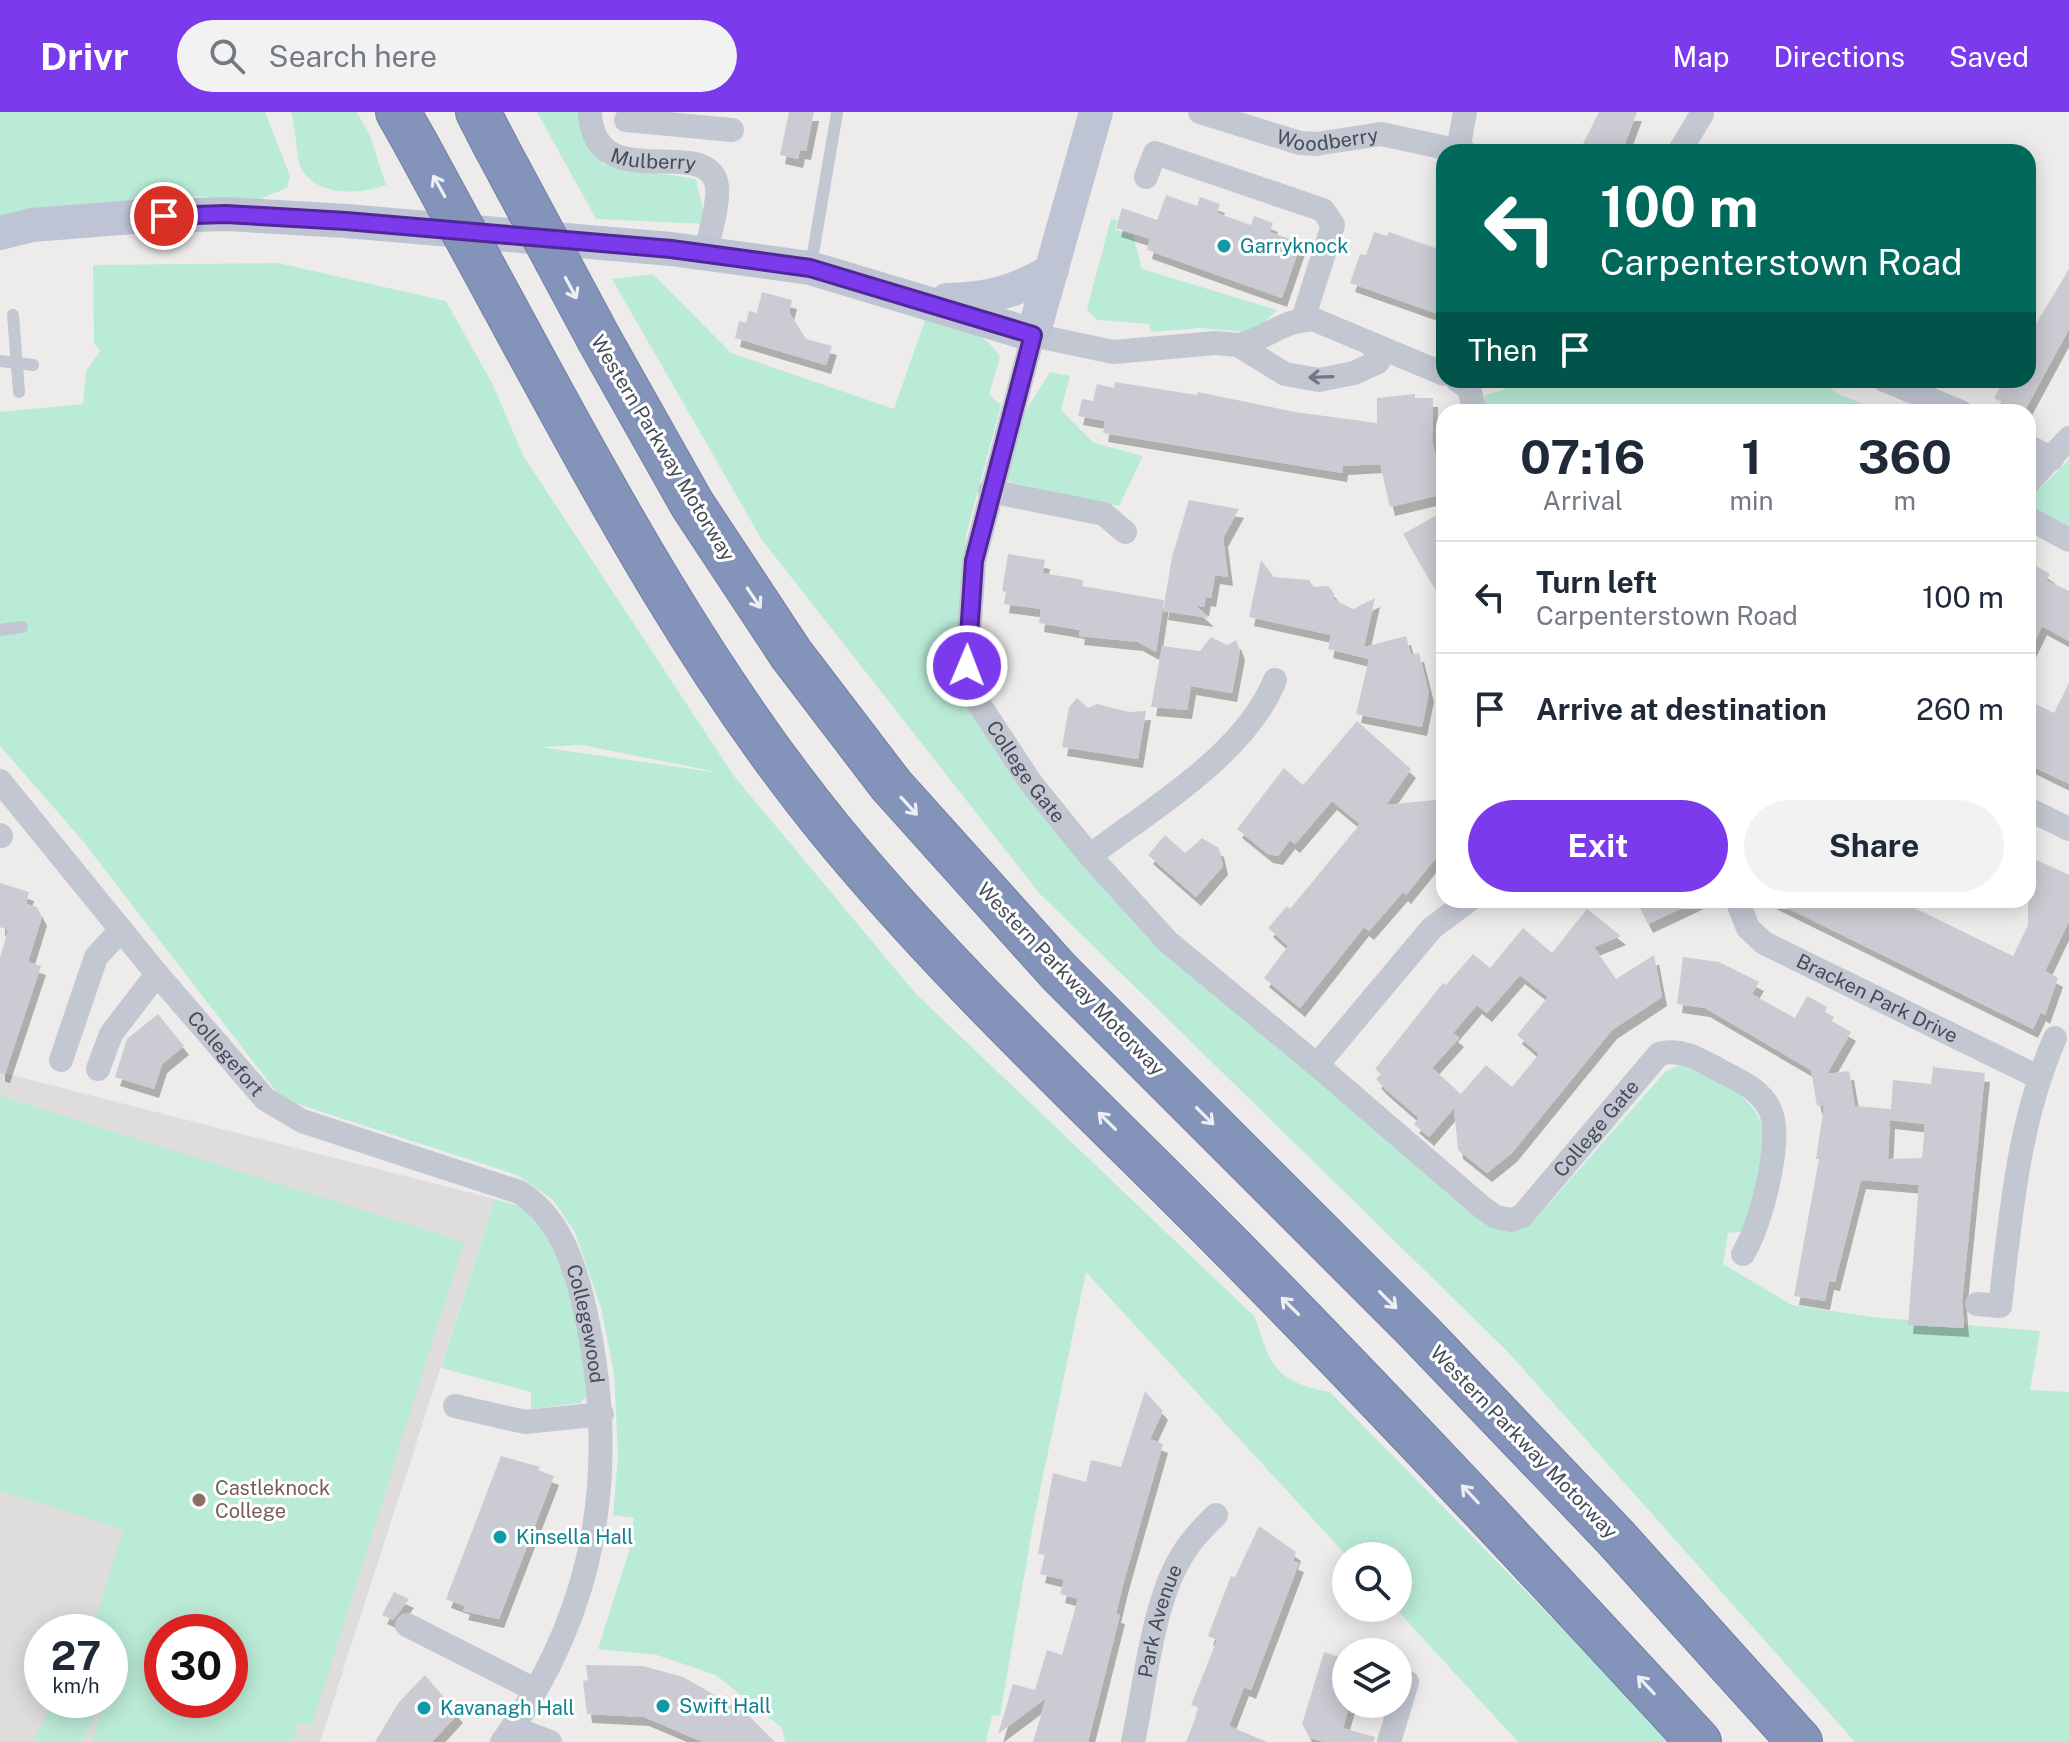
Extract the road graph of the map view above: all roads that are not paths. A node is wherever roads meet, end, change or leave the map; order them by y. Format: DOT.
graph roads {
  1 [pos="590,112"];
  2 [pos="1096,112"];
  3 [pos="1200,112"];
  4 [pos="1465,112"];
  5 [pos="837,113"];
  6 [pos="1702,114"];
  7 [pos="626,120"];
  8 [pos="688,126"];
  9 [pos="406,127"];
  10 [pos="486,128"];
  11 [pos="732,130"];
  12 [pos="1463,144"];
  13 [pos="1684,144"];
  14 [pos="1436,146"];
  15 [pos="684,163"];
  16 [pos="1146,177"];
  17 [pos="0,233"];
  18 [pos="706,254"];
  19 [pos="810,268"];
  20 [pos="1052,270"];
  21 [pos="926,300"];
  22 [pos="13,315"];
  23 [pos="1303,319"];
  24 [pos="1033,335"];
  25 [pos="1238,345"];
  26 [pos="1374,345"];
  27 [pos="0,361"];
  28 [pos="17,362"];
  29 [pos="33,365"];
  30 [pos="1436,371"];
  31 [pos="1903,388"];
  32 [pos="19,392"];
  33 [pos="1942,404"];
  34 [pos="2069,439"];
  35 [pos="2036,450"];
  36 [pos="2052,459"];
  37 [pos="2036,475"];
  38 [pos="990,491"];
  39 [pos="2036,522"];
  40 [pos="1125,532"];
  41 [pos="2069,540"];
  42 [pos="22,627"];
  43 [pos="0,630"];
  44 [pos="1275,680"];
  45 [pos="0,781"];
  46 [pos="2036,813"];
  47 [pos="2069,829"];
  48 [pos="1090,856"];
  49 [pos="1459,908"];
  50 [pos="1740,908"];
  51 [pos="121,930"];
  52 [pos="157,974"];
  53 [pos="2055,1038"];
  54 [pos="61,1060"];
  55 [pos="1317,1065"];
  56 [pos="98,1069"];
  57 [pos="2038,1077"];
  58 [pos="302,1121"];
  59 [pos="1743,1254"];
  60 [pos="1977,1304"];
  61 [pos="455,1406"];
  62 [pos="602,1414"];
  63 [pos="1216,1515"];
  64 [pos="407,1625"];
  65 [pos="535,1690"];
  66 [pos="1396,1718"];
  67 [pos="507,1735"];
  68 [pos="550,1742"];
  69 [pos="1133,1742"];
  70 [pos="1389,1742"];
  71 [pos="1699,1742"];
  72 [pos="1800,1742"];
  1 -- 15 [label="street, Mulberry"];
  2 -- 20 [label="street"];
  3 -- 14 [label="street, Woodberry"];
  4 -- 12 [label="street, Woodberry"];
  5 -- 19 [label="lane"];
  6 -- 13 [label="street"];
  7 -- 8 [label="street"];
  8 -- 11 [label="street"];
  8 -- 15 [label="street"];
  71 -- 9 [label="highway, one-way, bridge"];
  10 -- 72 [label="highway, Western Parkway Motorway, one-way, bridge"];
  15 -- 18 [label="street, Mulberry"];
  16 -- 23 [label="street"];
  17 -- 18 [label="street"];
  18 -- 19 [label="street"];
  19 -- 21 [label="street"];
  20 -- 21 [label="street"];
  20 -- 24 [label="street"];
  21 -- 24 [label="street"];
  22 -- 28 [label="lane"];
  23 -- 25 [label="street"];
  23 -- 26 [label="street"];
  24 -- 25 [label="street"];
  24 -- 38 [label="street, College Gate"];
  26 -- 25 [label="street, one-way"];
  26 -- 30 [label="street"];
  27 -- 28 [label="lane"];
  28 -- 29 [label="lane"];
  28 -- 32 [label="lane"];
  31 -- 33 [label="street"];
  34 -- 36 [label="street"];
  35 -- 36 [label="street"];
  36 -- 37 [label="street"];
  38 -- 40 [label="street"];
  38 -- 48 [label="street, College Gate"];
  39 -- 41 [label="street"];
  42 -- 43 [label="lane"];
  44 -- 48 [label="street"];
  45 -- 51 [label="street, Collegefort"];
  46 -- 47 [label="street"];
  48 -- 55 [label="street, College Gate"];
  49 -- 55 [label="street"];
  50 -- 57 [label="street, Bracken Park Drive"];
  51 -- 52 [label="street, Collegefort"];
  51 -- 54 [label="street"];
  52 -- 56 [label="street"];
  52 -- 58 [label="street, Collegefort"];
  53 -- 57 [label="street"];
  55 -- 59 [label="street, College Gate"];
  57 -- 60 [label="street"];
  58 -- 62 [label="street, Collegewood"];
  61 -- 62 [label="street"];
  62 -- 65 [label="street, Collegewood"];
  63 -- 69 [label="street, Park Avenue"];
  64 -- 65 [label="street"];
  65 -- 67 [label="street, Collegewood"];
  66 -- 70 [label="street"];
  67 -- 68 [label="street, Collegewood"];
}
